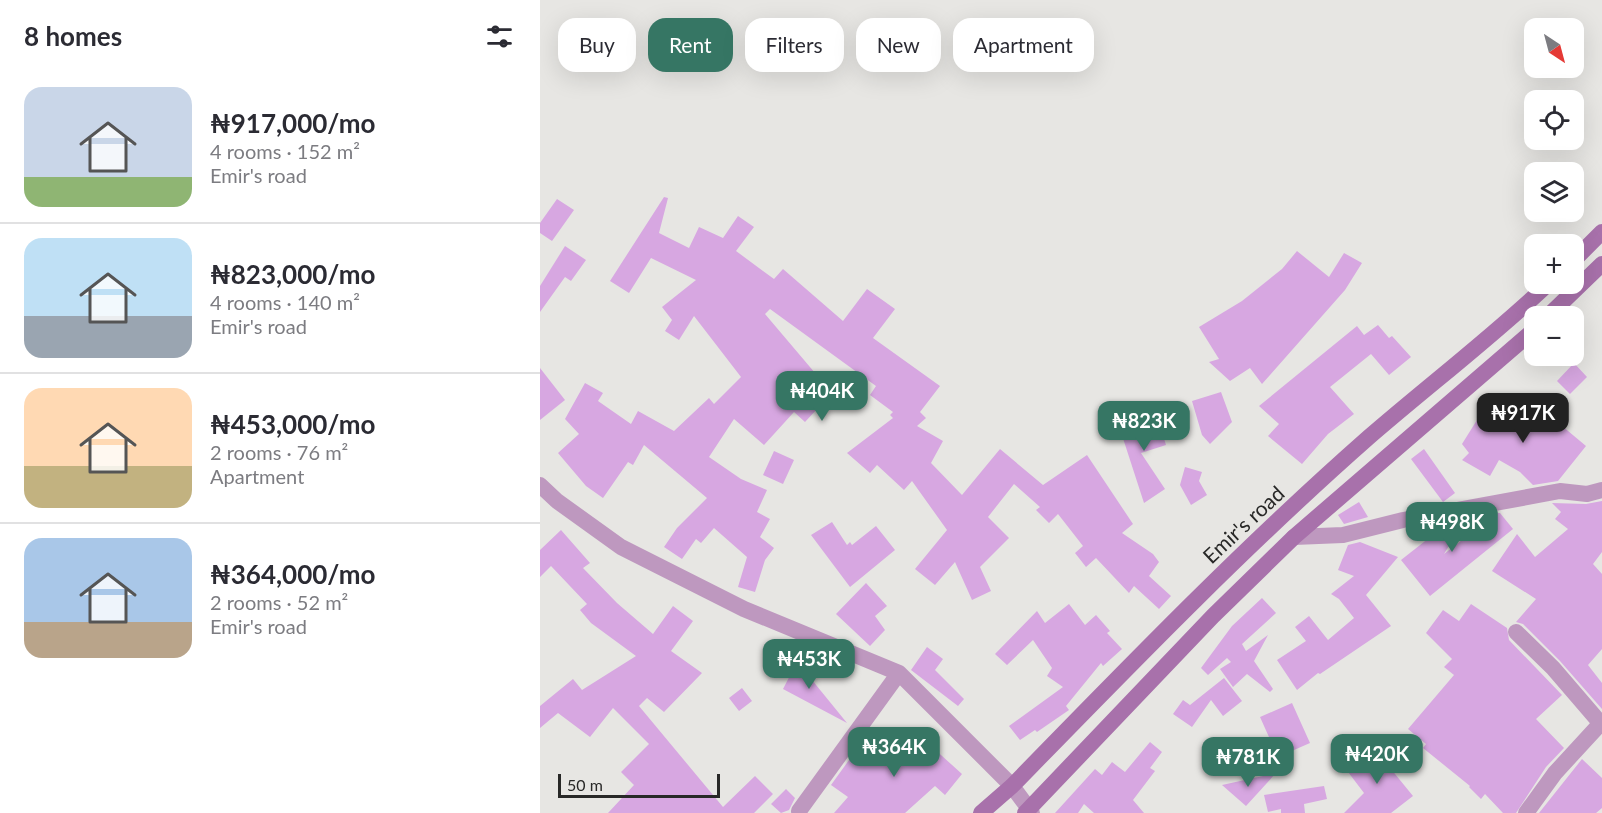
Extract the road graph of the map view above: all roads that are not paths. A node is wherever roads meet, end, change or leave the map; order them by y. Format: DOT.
graph roads {
  1 [pos="1602,232"];
  2 [pos="1584,250"];
  3 [pos="1602,264"];
  4 [pos="1538,294"];
  5 [pos="1558,306"];
  6 [pos="1524,339"];
  7 [pos="540,485"];
  8 [pos="1602,490"];
  9 [pos="1294,537"];
  10 [pos="1516,632"];
  11 [pos="899,674"];
  12 [pos="1601,724"];
  13 [pos="1012,786"];
  14 [pos="799,811"];
  15 [pos="1029,812"];
  16 [pos="981,813"];
  17 [pos="1526,813"];
  1 -- 2 [label="main road"];
  3 -- 5 [label="main road"];
  4 -- 13 [label="main road, Emir's road"];
  6 -- 9 [label="main road"];
  7 -- 11 [label="street"];
  8 -- 9 [label="street"];
  9 -- 15 [label="main road"];
  10 -- 12 [label="street"];
  11 -- 13 [label="street"];
  11 -- 14 [label="street"];
  12 -- 17 [label="street"];
  13 -- 15 [label="street"];
  13 -- 16 [label="main road, Emir's road"];
}
